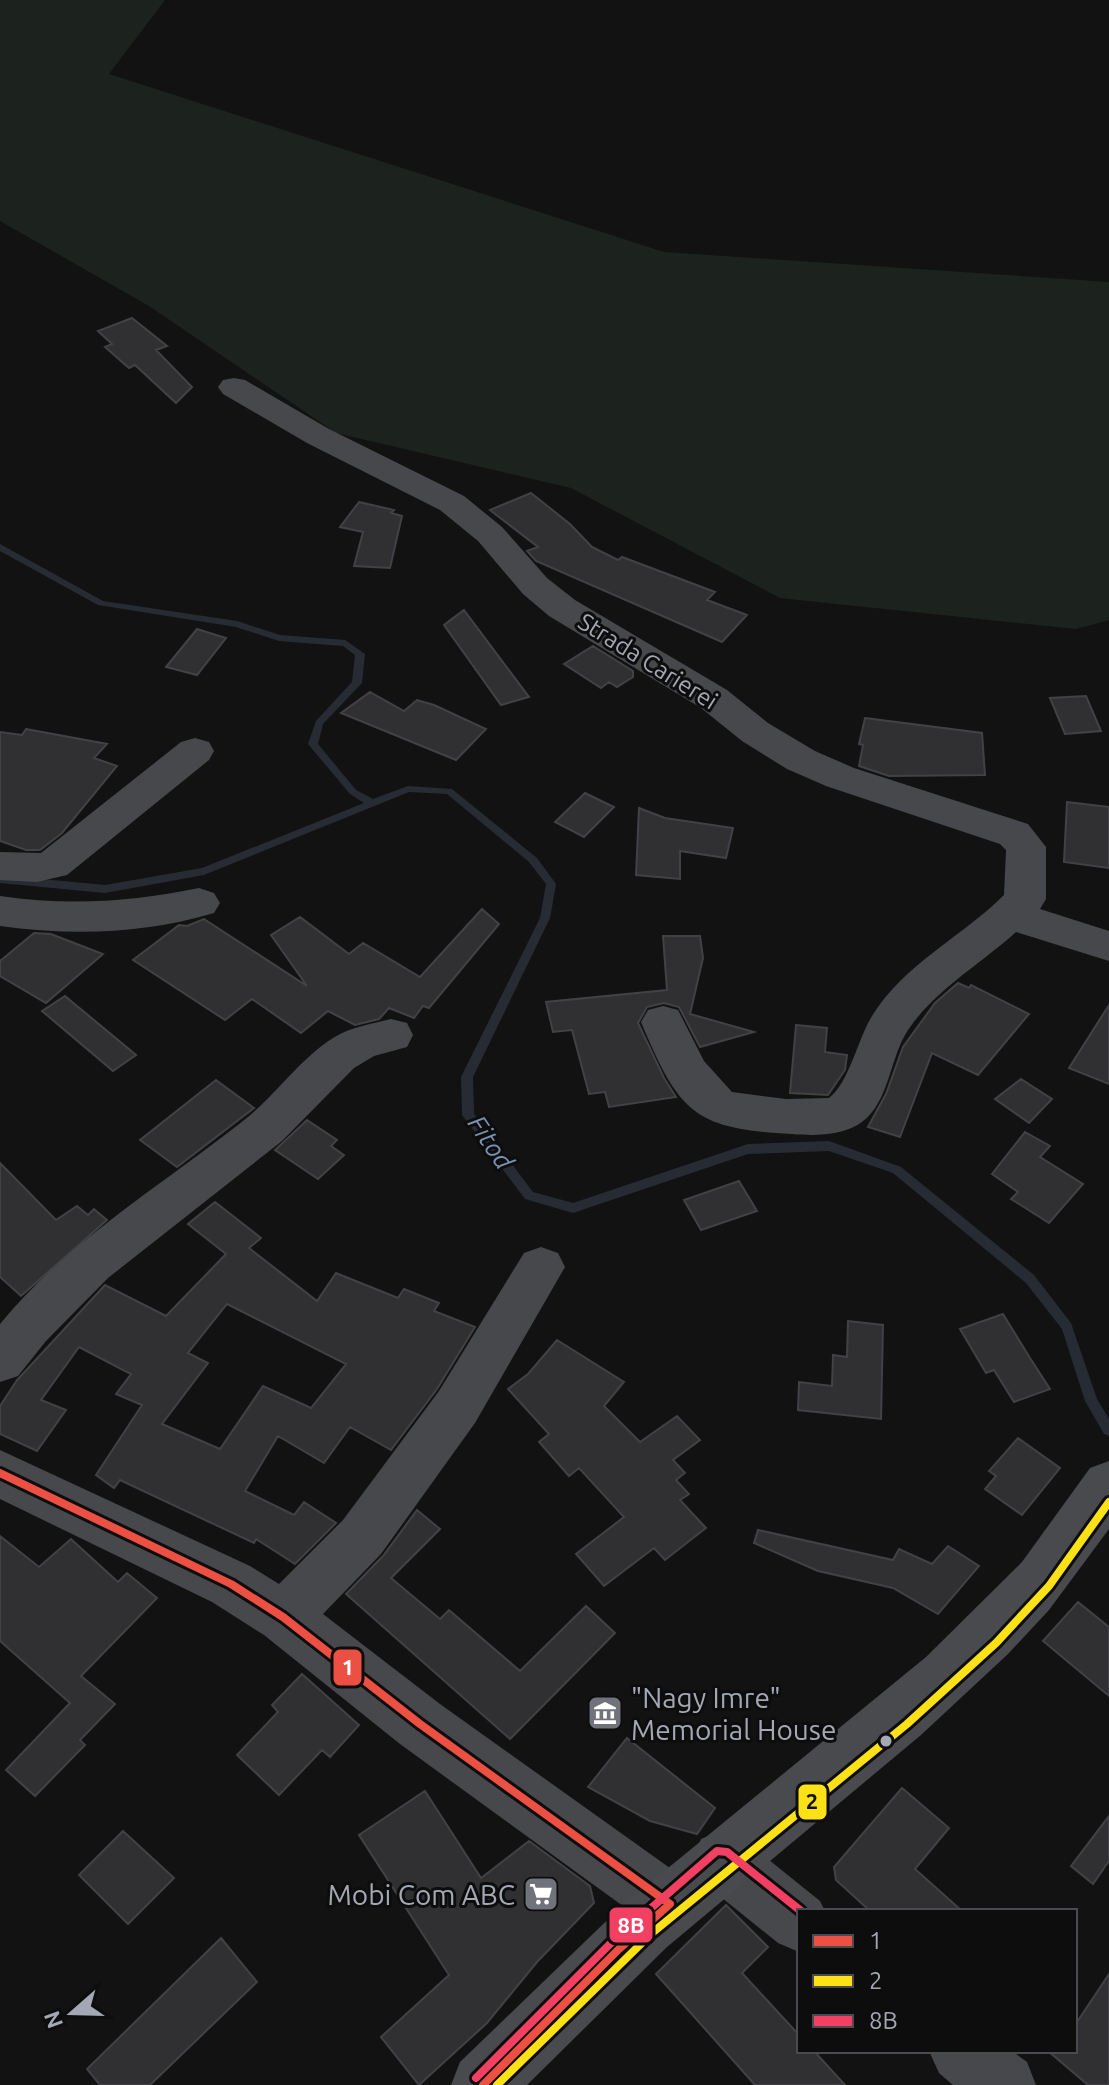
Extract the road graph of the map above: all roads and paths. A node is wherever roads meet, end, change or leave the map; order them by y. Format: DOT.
graph roads {
  1 [pos="234,387"];
  2 [pos="195,751"];
  3 [pos="0,866"];
  4 [pos="199,903"];
  5 [pos="0,911"];
  6 [pos="1010,915"];
  7 [pos="1109,946"];
  8 [pos="663,1022"];
  9 [pos="391,1035"];
  10 [pos="541,1267"];
  11 [pos="0,1361"];
  12 [pos="0,1473"];
  13 [pos="1109,1485"];
  14 [pos="283,1617"];
  15 [pos="722,1860"];
  16 [pos="670,1904"];
  17 [pos="797,1920"];
  18 [pos="964,2053"];
  19 [pos="483,2085"];
  20 [pos="1004,2085"];
  1 -- 6 [label="street, Strada Carierei"];
  2 -- 3 [label="street"];
  4 -- 5 [label="street"];
  6 -- 7 [label="street"];
  6 -- 8 [label="street, Strada Carierei"];
  9 -- 11 [label="street"];
  10 -- 14 [label="street"];
  12 -- 14 [label="street"];
  13 -- 15 [label="main road"];
  14 -- 16 [label="street"];
  15 -- 16 [label="main road"];
  15 -- 17 [label="street"];
  16 -- 19 [label="main road"];
  18 -- 20 [label="street"];
}
